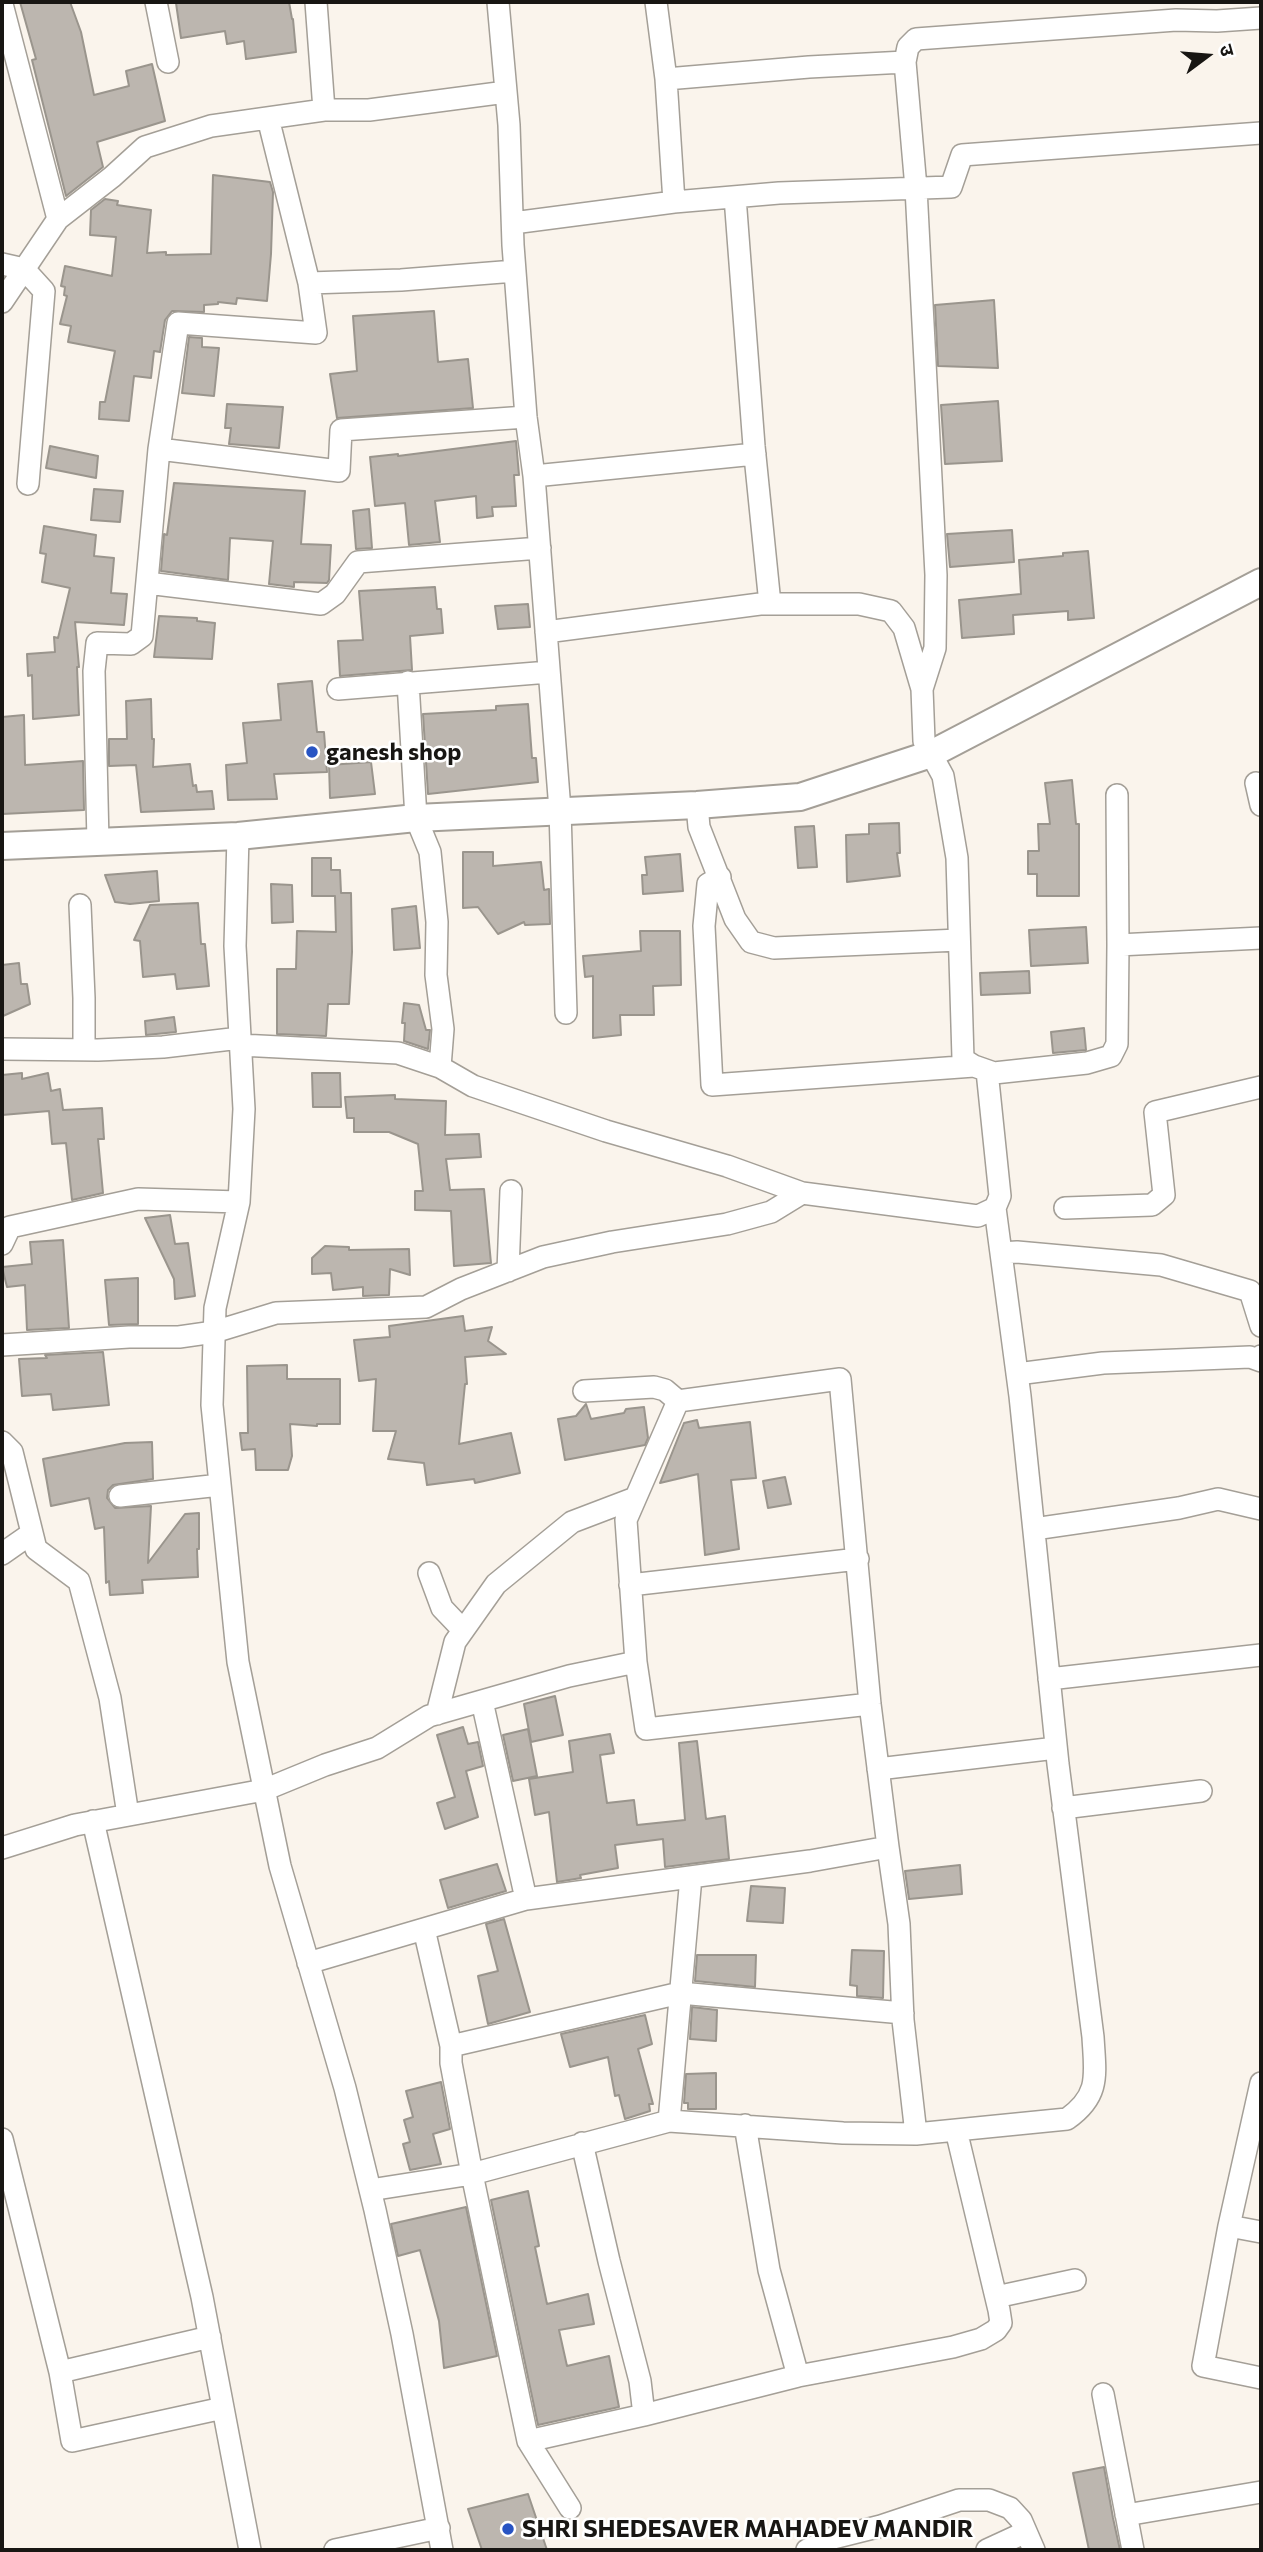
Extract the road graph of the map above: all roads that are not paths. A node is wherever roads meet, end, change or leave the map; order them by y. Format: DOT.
graph roads {
  1 [pos="156,2"];
  2 [pos="316,2"];
  3 [pos="498,2"];
  4 [pos="656,2"];
  5 [pos="2,4"];
  6 [pos="1217,11"];
  7 [pos="1261,18"];
  8 [pos="168,62"];
  9 [pos="905,62"];
  10 [pos="666,79"];
  11 [pos="506,92"];
  12 [pos="324,110"];
  13 [pos="268,118"];
  14 [pos="1261,133"];
  15 [pos="916,188"];
  16 [pos="735,197"];
  17 [pos="674,202"];
  18 [pos="58,219"];
  19 [pos="513,223"];
  20 [pos="2,264"];
  21 [pos="24,269"];
  22 [pos="515,271"];
  23 [pos="309,283"];
  24 [pos="2,302"];
  25 [pos="526,417"];
  26 [pos="159,449"];
  27 [pos="755,454"];
  28 [pos="534,476"];
  29 [pos="28,484"];
  30 [pos="540,548"];
  31 [pos="1261,582"];
  32 [pos="147,583"];
  33 [pos="770,604"];
  34 [pos="546,632"];
  35 [pos="549,672"];
  36 [pos="408,682"];
  37 [pos="338,689"];
  38 [pos="922,689"];
  39 [pos="931,754"];
  40 [pos="1256,783"];
  41 [pos="1117,795"];
  42 [pos="696,805"];
  43 [pos="1261,805"];
  44 [pos="561,810"];
  45 [pos="416,818"];
  46 [pos="238,836"];
  47 [pos="98,842"];
  48 [pos="2,846"];
  49 [pos="720,877"];
  50 [pos="80,905"];
  51 [pos="1261,938"];
  52 [pos="959,940"];
  53 [pos="1118,945"];
  54 [pos="566,1013"];
  55 [pos="240,1041"];
  56 [pos="2,1049"];
  57 [pos="84,1049"];
  58 [pos="440,1067"];
  59 [pos="980,1068"];
  60 [pos="1261,1087"];
  61 [pos="511,1191"];
  62 [pos="802,1193"];
  63 [pos="239,1202"];
  64 [pos="1065,1208"];
  65 [pos="995,1209"];
  66 [pos="2,1244"];
  67 [pos="1001,1253"];
  68 [pos="508,1271"];
  69 [pos="1261,1326"];
  70 [pos="214,1332"];
  71 [pos="2,1345"];
  72 [pos="1261,1356"];
  73 [pos="1017,1374"];
  74 [pos="584,1391"];
  75 [pos="678,1401"];
  76 [pos="2,1442"];
  77 [pos="220,1485"];
  78 [pos="120,1496"];
  79 [pos="635,1498"];
  80 [pos="1261,1509"];
  81 [pos="1034,1529"];
  82 [pos="32,1533"];
  83 [pos="2,1554"];
  84 [pos="858,1559"];
  85 [pos="429,1573"];
  86 [pos="630,1585"];
  87 [pos="463,1630"];
  88 [pos="1261,1655"];
  89 [pos="636,1661"];
  90 [pos="1049,1679"];
  91 [pos="482,1701"];
  92 [pos="870,1704"];
  93 [pos="437,1714"];
  94 [pos="1056,1748"];
  95 [pos="878,1769"];
  96 [pos="264,1790"];
  97 [pos="1201,1791"];
  98 [pos="1063,1808"];
  99 [pos="128,1815"];
  100 [pos="93,1821"];
  101 [pos="888,1847"];
  102 [pos="2,1848"];
  103 [pos="691,1877"];
  104 [pos="526,1899"];
  105 [pos="424,1929"];
  106 [pos="308,1963"];
  107 [pos="680,1993"];
  108 [pos="903,2012"];
  109 [pos="451,2046"];
  110 [pos="1261,2083"];
  111 [pos="669,2121"];
  112 [pos="745,2125"];
  113 [pos="956,2130"];
  114 [pos="916,2134"];
  115 [pos="2,2139"];
  116 [pos="582,2143"];
  117 [pos="472,2174"];
  118 [pos="370,2190"];
  119 [pos="1228,2226"];
  120 [pos="1261,2232"];
  121 [pos="1074,2280"];
  122 [pos="996,2297"];
  123 [pos="210,2337"];
  124 [pos="60,2372"];
  125 [pos="798,2376"];
  126 [pos="1261,2378"];
  127 [pos="1102,2394"];
  128 [pos="223,2408"];
  129 [pos="644,2415"];
  130 [pos="528,2441"];
  131 [pos="1261,2492"];
  132 [pos="570,2508"];
  133 [pos="1126,2515"];
  134 [pos="439,2528"];
  135 [pos="1030,2541"];
  136 [pos="250,2550"];
  137 [pos="335,2550"];
  138 [pos="442,2550"];
  139 [pos="807,2550"];
  140 [pos="987,2550"];
  141 [pos="1133,2550"];
  1 -- 8 [label="street"];
  2 -- 12 [label="street"];
  3 -- 11 [label="street"];
  4 -- 10 [label="street"];
  5 -- 18 [label="street"];
  6 -- 7 [label="street"];
  6 -- 9 [label="street"];
  9 -- 10 [label="street"];
  9 -- 15 [label="street"];
  10 -- 17 [label="street"];
  11 -- 12 [label="street"];
  11 -- 19 [label="street"];
  12 -- 13 [label="street"];
  13 -- 18 [label="street"];
  13 -- 23 [label="street"];
  14 -- 15 [label="street"];
  15 -- 16 [label="street"];
  15 -- 38 [label="street"];
  16 -- 17 [label="street"];
  16 -- 27 [label="street"];
  17 -- 19 [label="street"];
  18 -- 21 [label="street"];
  19 -- 22 [label="street"];
  20 -- 21 [label="street"];
  21 -- 24 [label="street"];
  21 -- 29 [label="street"];
  22 -- 23 [label="street"];
  22 -- 25 [label="street"];
  23 -- 26 [label="street"];
  25 -- 26 [label="street"];
  25 -- 28 [label="street"];
  26 -- 32 [label="street"];
  27 -- 28 [label="street"];
  27 -- 33 [label="street"];
  28 -- 30 [label="street"];
  30 -- 32 [label="street"];
  30 -- 34 [label="street"];
  31 -- 39 [label="street"];
  32 -- 47 [label="street"];
  33 -- 34 [label="street"];
  33 -- 38 [label="street"];
  34 -- 35 [label="street"];
  35 -- 36 [label="street"];
  35 -- 44 [label="street"];
  36 -- 37 [label="street"];
  36 -- 45 [label="street"];
  38 -- 39 [label="street"];
  39 -- 42 [label="street"];
  39 -- 52 [label="street"];
  40 -- 43 [label="street"];
  41 -- 53 [label="street"];
  42 -- 44 [label="street"];
  42 -- 49 [label="street"];
  44 -- 45 [label="street"];
  44 -- 54 [label="street"];
  45 -- 46 [label="street"];
  45 -- 58 [label="street"];
  46 -- 47 [label="street"];
  46 -- 55 [label="street"];
  47 -- 48 [label="street"];
  49 -- 52 [label="street"];
  49 -- 59 [label="street"];
  50 -- 57 [label="street"];
  51 -- 53 [label="street"];
  52 -- 59 [label="street"];
  53 -- 59 [label="street"];
  55 -- 57 [label="street"];
  55 -- 58 [label="street"];
  55 -- 63 [label="street"];
  56 -- 57 [label="street"];
  58 -- 62 [label="street"];
  59 -- 65 [label="street"];
  60 -- 64 [label="street"];
  61 -- 68 [label="street"];
  62 -- 65 [label="street"];
  62 -- 68 [label="street"];
  63 -- 66 [label="street"];
  63 -- 70 [label="street"];
  65 -- 67 [label="street"];
  67 -- 69 [label="street"];
  67 -- 73 [label="street"];
  68 -- 70 [label="street"];
  70 -- 71 [label="street"];
  70 -- 77 [label="street"];
  72 -- 73 [label="street"];
  73 -- 81 [label="street"];
  74 -- 75 [label="street"];
  75 -- 79 [label="street"];
  75 -- 84 [label="street"];
  76 -- 82 [label="street"];
  77 -- 78 [label="street"];
  77 -- 96 [label="street"];
  79 -- 86 [label="street"];
  79 -- 87 [label="street"];
  80 -- 81 [label="street"];
  81 -- 90 [label="street"];
  82 -- 83 [label="street"];
  82 -- 99 [label="street"];
  84 -- 86 [label="street"];
  84 -- 92 [label="street"];
  85 -- 87 [label="street"];
  86 -- 89 [label="street"];
  87 -- 93 [label="street"];
  88 -- 90 [label="street"];
  89 -- 91 [label="street"];
  89 -- 92 [label="street"];
  90 -- 94 [label="street"];
  91 -- 93 [label="street"];
  91 -- 104 [label="street"];
  92 -- 95 [label="street"];
  93 -- 96 [label="street"];
  94 -- 95 [label="street"];
  94 -- 98 [label="street"];
  95 -- 101 [label="street"];
  96 -- 99 [label="street"];
  96 -- 106 [label="street"];
  97 -- 98 [label="street"];
  98 -- 113 [label="street"];
  99 -- 100 [label="street"];
  100 -- 102 [label="street"];
  100 -- 123 [label="street"];
  101 -- 103 [label="street"];
  101 -- 108 [label="street"];
  103 -- 104 [label="street"];
  103 -- 107 [label="street"];
  104 -- 105 [label="street"];
  105 -- 106 [label="street"];
  105 -- 109 [label="street"];
  106 -- 118 [label="street"];
  107 -- 108 [label="street"];
  107 -- 109 [label="street"];
  107 -- 111 [label="street"];
  108 -- 114 [label="street"];
  109 -- 117 [label="street"];
  110 -- 119 [label="street"];
  111 -- 112 [label="street"];
  111 -- 116 [label="street"];
  112 -- 114 [label="street"];
  112 -- 125 [label="street"];
  113 -- 114 [label="street"];
  113 -- 122 [label="street"];
  115 -- 124 [label="street"];
  116 -- 117 [label="street"];
  116 -- 129 [label="street"];
  117 -- 118 [label="street"];
  117 -- 130 [label="street"];
  118 -- 134 [label="street"];
  119 -- 120 [label="street"];
  119 -- 126 [label="street"];
  121 -- 122 [label="street"];
  122 -- 125 [label="street"];
  123 -- 124 [label="street"];
  123 -- 128 [label="street"];
  124 -- 128 [label="street"];
  125 -- 129 [label="street"];
  127 -- 133 [label="street"];
  128 -- 136 [label="street"];
  129 -- 130 [label="street"];
  130 -- 132 [label="street"];
  131 -- 133 [label="street"];
  133 -- 141 [label="street"];
  134 -- 137 [label="street"];
  134 -- 138 [label="street"];
  135 -- 139 [label="street"];
  135 -- 140 [label="street"];
}
